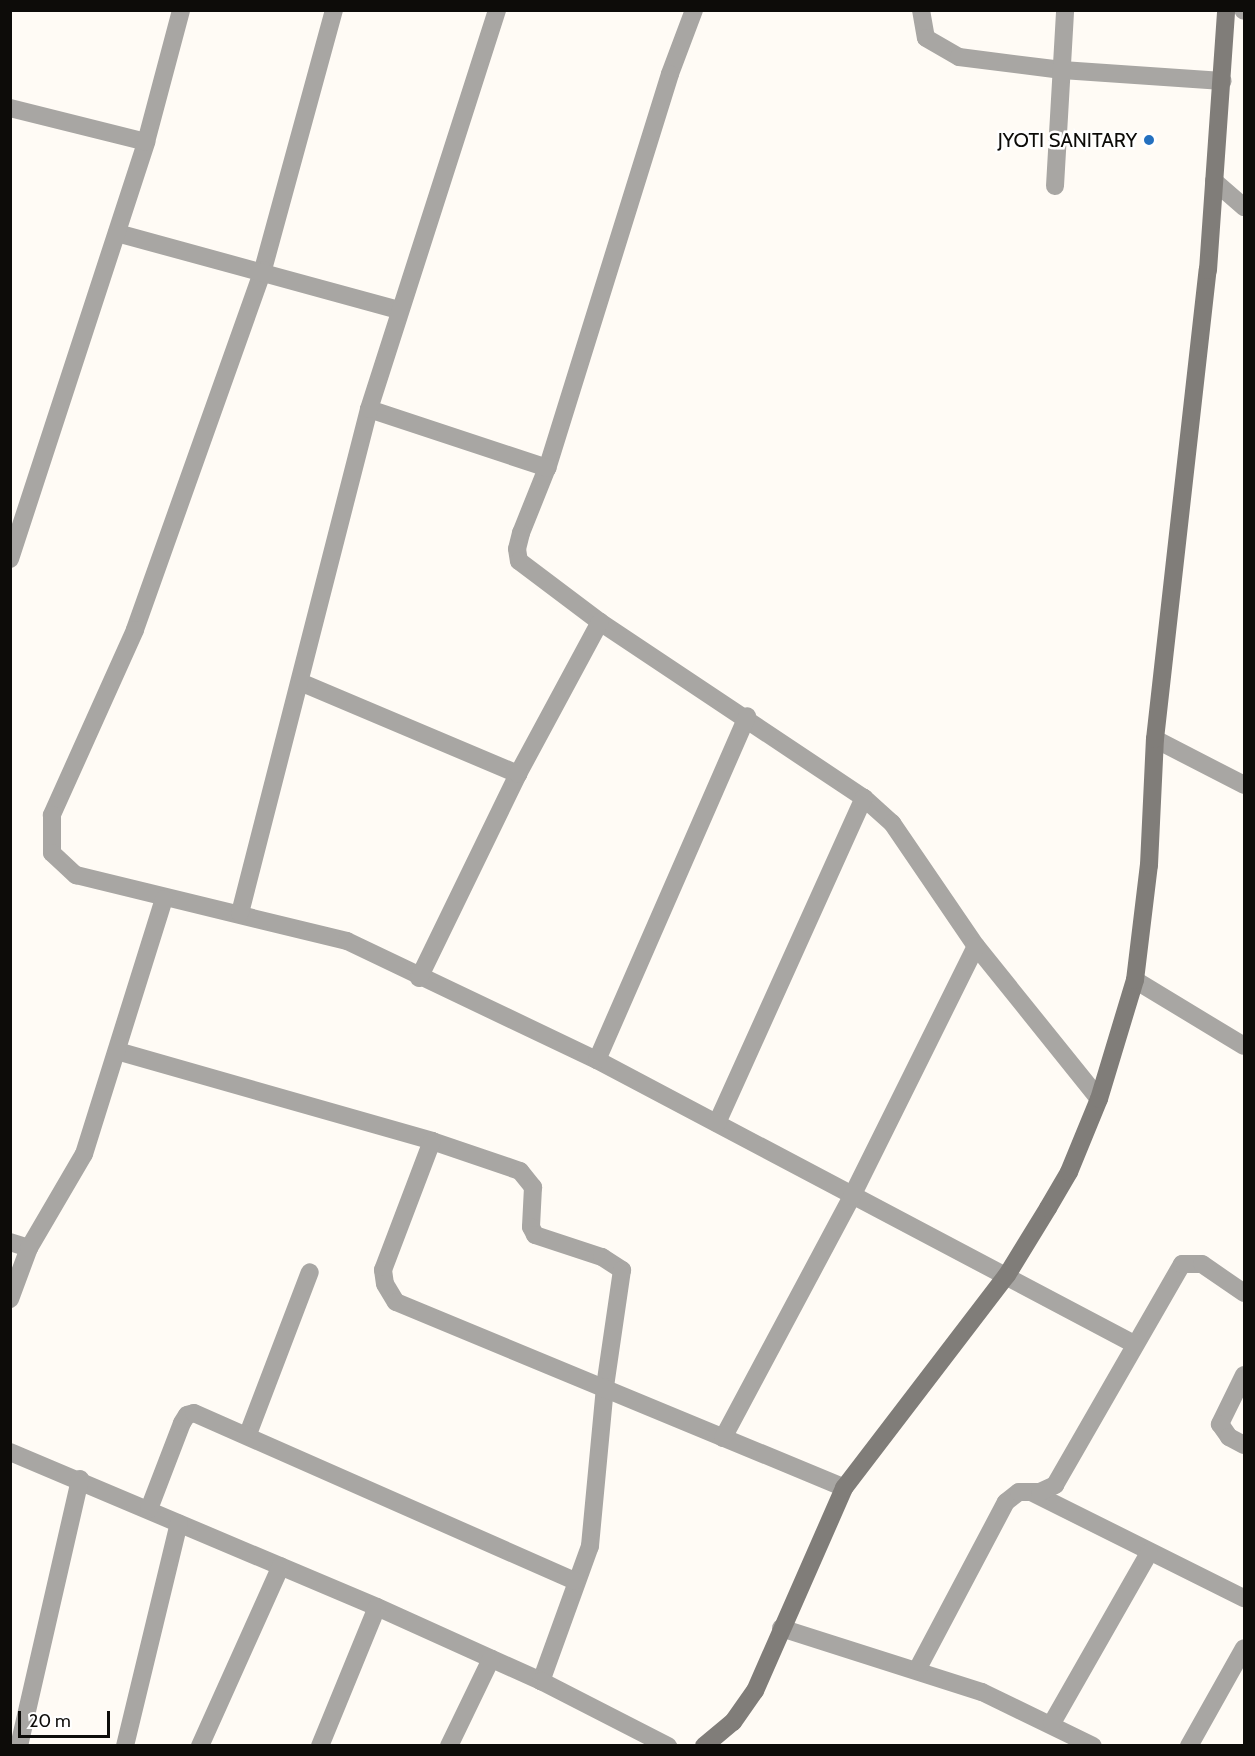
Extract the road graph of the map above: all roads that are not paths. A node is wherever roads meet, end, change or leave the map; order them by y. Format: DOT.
graph roads {
  1 [pos="181,10"];
  2 [pos="334,10"];
  3 [pos="497,10"];
  4 [pos="694,10"];
  5 [pos="921,10"];
  6 [pos="1065,10"];
  7 [pos="1226,10"];
  8 [pos="1062,70"];
  9 [pos="1223,81"];
  10 [pos="10,108"];
  11 [pos="146,142"];
  12 [pos="1214,181"];
  13 [pos="1055,186"];
  14 [pos="1245,207"];
  15 [pos="117,233"];
  16 [pos="263,270"];
  17 [pos="398,310"];
  18 [pos="369,409"];
  19 [pos="547,468"];
  20 [pos="13,541"];
  21 [pos="10,559"];
  22 [pos="600,622"];
  23 [pos="300,682"];
  24 [pos="747,716"];
  25 [pos="1155,739"];
  26 [pos="518,774"];
  27 [pos="1245,785"];
  28 [pos="864,798"];
  29 [pos="164,899"];
  30 [pos="240,913"];
  31 [pos="976,946"];
  32 [pos="419,978"];
  33 [pos="1135,980"];
  34 [pos="1245,1046"];
  35 [pos="117,1051"];
  36 [pos="597,1060"];
  37 [pos="1099,1099"];
  38 [pos="717,1123"];
  39 [pos="432,1141"];
  40 [pos="852,1196"];
  41 [pos="10,1242"];
  42 [pos="29,1248"];
  43 [pos="310,1272"];
  44 [pos="1007,1275"];
  45 [pos="1245,1293"];
  46 [pos="10,1299"];
  47 [pos="1134,1344"];
  48 [pos="1245,1375"];
  49 [pos="605,1387"];
  50 [pos="248,1434"];
  51 [pos="723,1438"];
  52 [pos="1245,1445"];
  53 [pos="10,1452"];
  54 [pos="80,1479"];
  55 [pos="844,1488"];
  56 [pos="1031,1492"];
  57 [pos="149,1509"];
  58 [pos="178,1523"];
  59 [pos="1149,1553"];
  60 [pos="281,1566"];
  61 [pos="575,1581"];
  62 [pos="1245,1598"];
  63 [pos="378,1607"];
  64 [pos="782,1628"];
  65 [pos="1245,1648"];
  66 [pos="491,1659"];
  67 [pos="917,1670"];
  68 [pos="541,1681"];
  69 [pos="1052,1723"];
  70 [pos="19,1746"];
  71 [pos="125,1746"];
  72 [pos="200,1746"];
  73 [pos="320,1746"];
  74 [pos="449,1746"];
  75 [pos="668,1746"];
  76 [pos="704,1746"];
  77 [pos="1094,1746"];
  78 [pos="1189,1746"];
  1 -- 11 [label="street"];
  2 -- 16 [label="street"];
  3 -- 17 [label="street"];
  4 -- 19 [label="street"];
  5 -- 8 [label="street"];
  6 -- 8 [label="street"];
  7 -- 9 [label="street"];
  8 -- 9 [label="street"];
  8 -- 13 [label="street"];
  9 -- 12 [label="street"];
  10 -- 11 [label="street"];
  11 -- 15 [label="street"];
  12 -- 14 [label="street"];
  12 -- 25 [label="street"];
  15 -- 16 [label="street"];
  15 -- 20 [label="street"];
  16 -- 17 [label="street"];
  16 -- 29 [label="street"];
  17 -- 18 [label="street"];
  18 -- 19 [label="street"];
  18 -- 23 [label="street"];
  19 -- 22 [label="street"];
  20 -- 21 [label="street"];
  22 -- 24 [label="street"];
  22 -- 26 [label="street"];
  23 -- 26 [label="street"];
  23 -- 30 [label="street"];
  24 -- 28 [label="street"];
  24 -- 36 [label="street"];
  25 -- 27 [label="street"];
  25 -- 33 [label="street"];
  26 -- 32 [label="street"];
  28 -- 31 [label="street"];
  28 -- 38 [label="street"];
  29 -- 30 [label="street"];
  29 -- 35 [label="street"];
  30 -- 32 [label="street"];
  31 -- 37 [label="street"];
  31 -- 40 [label="street"];
  32 -- 36 [label="street"];
  33 -- 34 [label="street"];
  33 -- 37 [label="street"];
  35 -- 39 [label="street"];
  35 -- 42 [label="street"];
  36 -- 38 [label="street"];
  37 -- 44 [label="street"];
  38 -- 40 [label="street"];
  39 -- 49 [label="street"];
  39 -- 49 [label="street"];
  40 -- 44 [label="street"];
  40 -- 51 [label="street"];
  41 -- 42 [label="street"];
  42 -- 46 [label="street"];
  43 -- 50 [label="street"];
  44 -- 47 [label="street"];
  44 -- 55 [label="street"];
  45 -- 47 [label="street"];
  47 -- 56 [label="street"];
  48 -- 52 [label="street"];
  49 -- 51 [label="street"];
  49 -- 61 [label="street"];
  50 -- 57 [label="street"];
  50 -- 61 [label="street"];
  51 -- 55 [label="street"];
  53 -- 54 [label="street"];
  54 -- 57 [label="street"];
  54 -- 70 [label="street"];
  55 -- 64 [label="street"];
  56 -- 59 [label="street"];
  56 -- 67 [label="street"];
  57 -- 58 [label="street"];
  58 -- 60 [label="street"];
  58 -- 71 [label="street"];
  59 -- 62 [label="street"];
  59 -- 69 [label="street"];
  60 -- 63 [label="street"];
  60 -- 72 [label="street"];
  61 -- 68 [label="street"];
  63 -- 66 [label="street"];
  63 -- 73 [label="street"];
  64 -- 67 [label="street"];
  64 -- 76 [label="street"];
  65 -- 78 [label="street"];
  66 -- 68 [label="street"];
  66 -- 74 [label="street"];
  67 -- 69 [label="street"];
  68 -- 75 [label="street"];
  69 -- 77 [label="street"];
}
